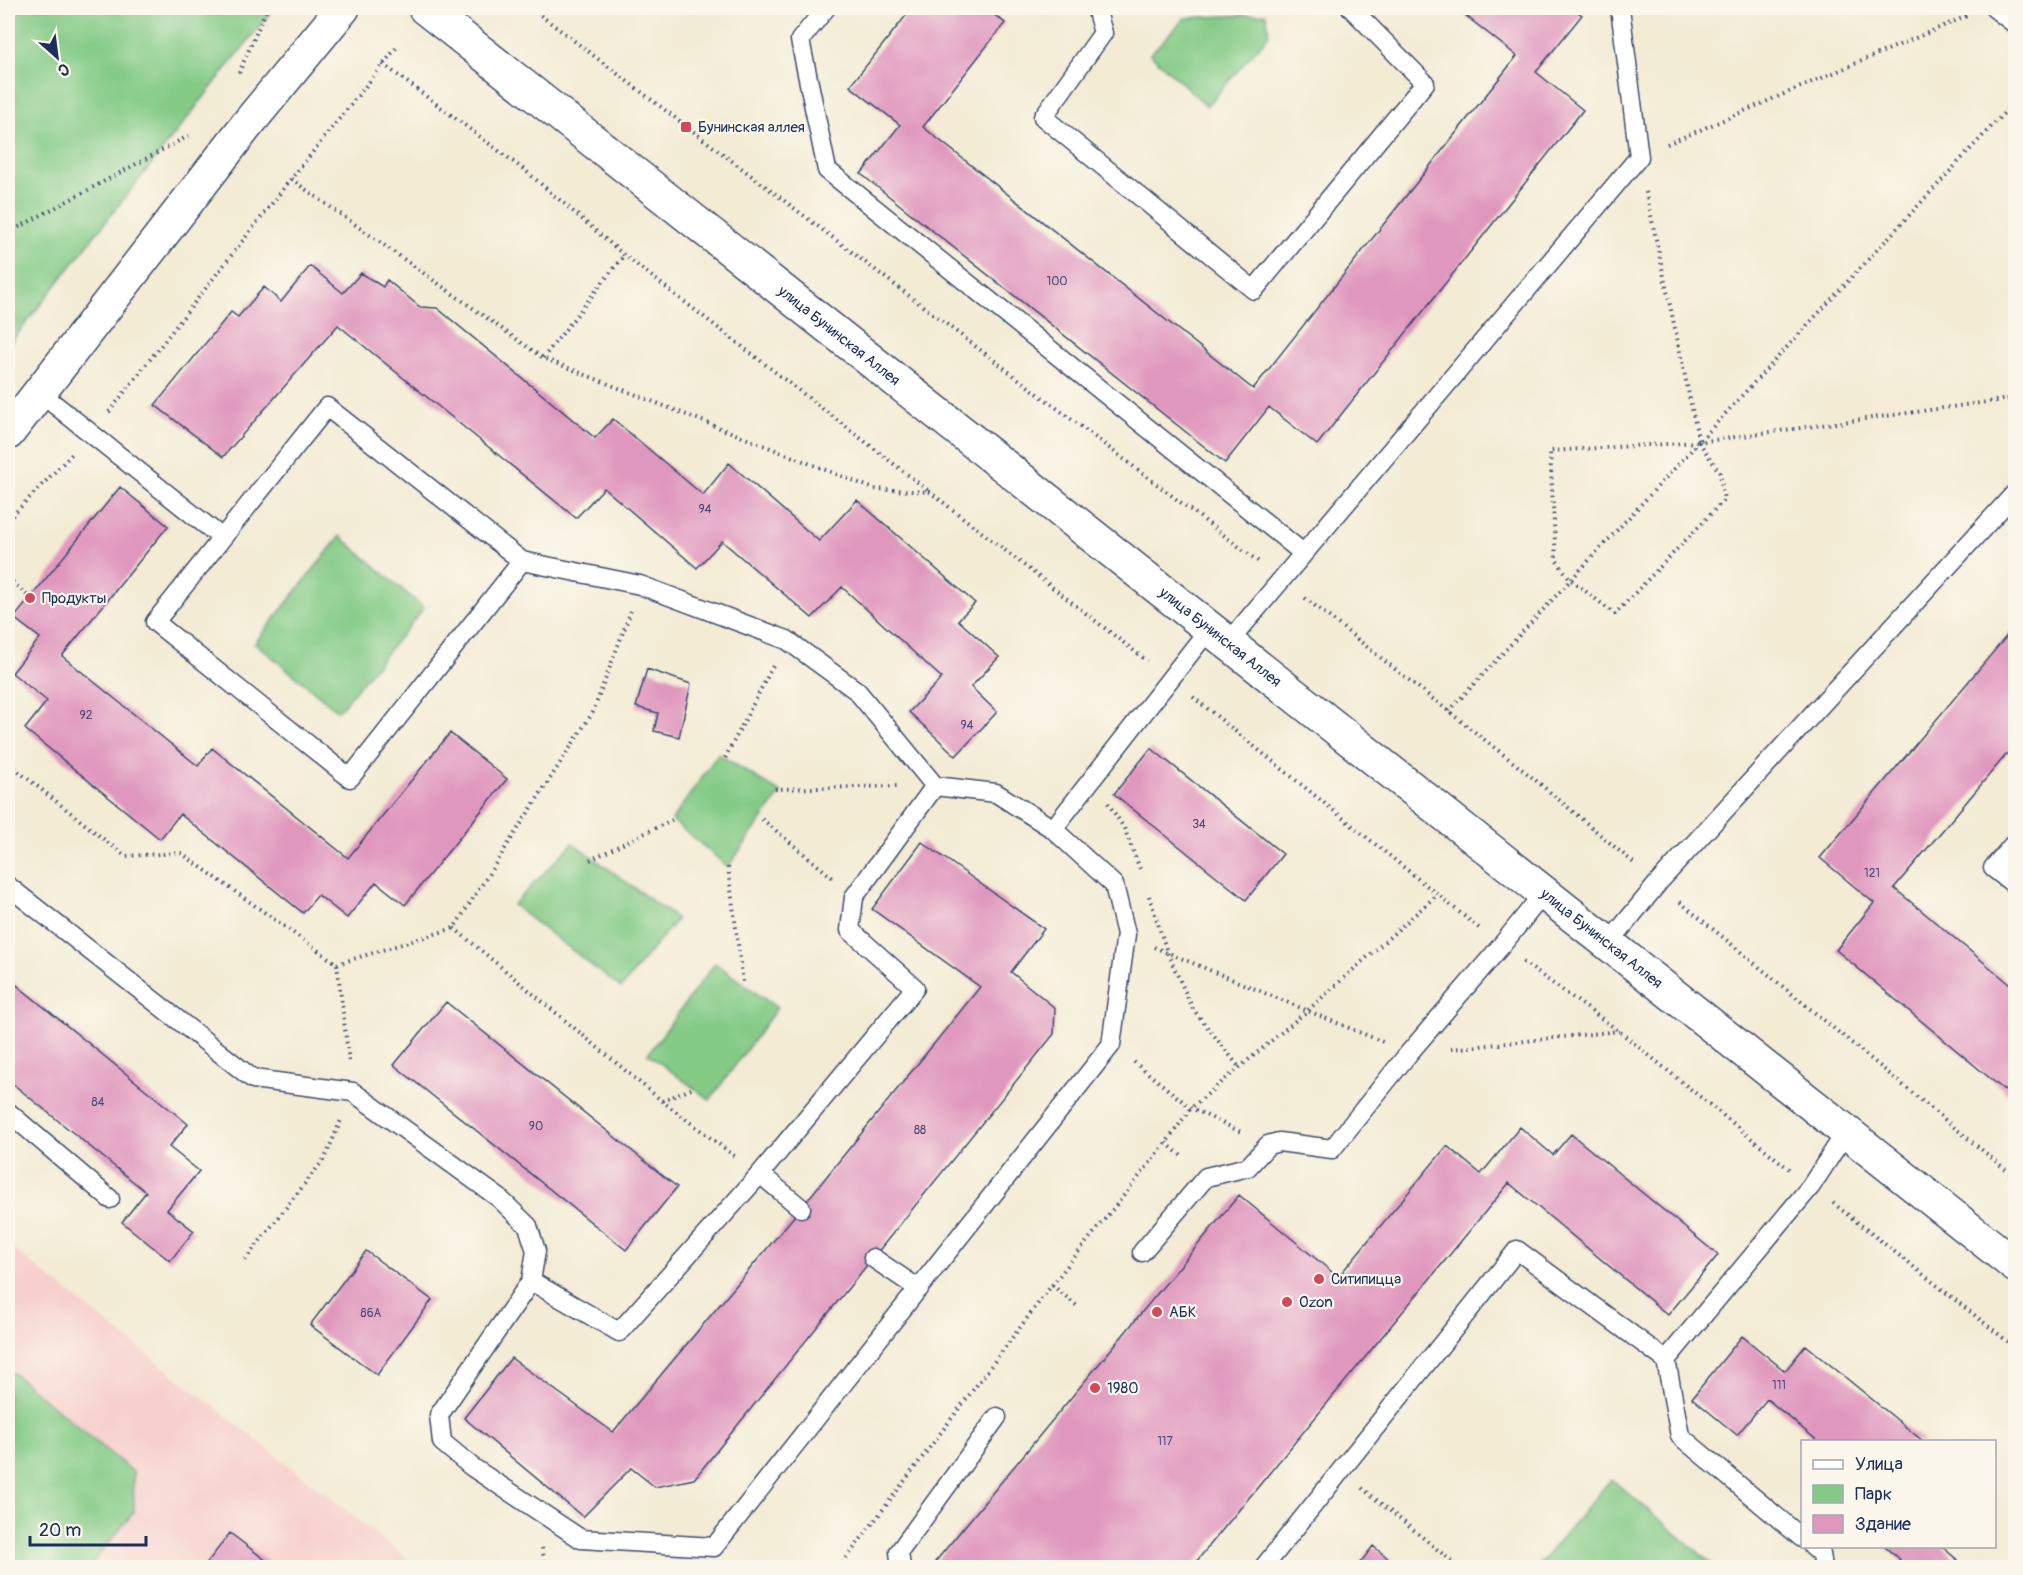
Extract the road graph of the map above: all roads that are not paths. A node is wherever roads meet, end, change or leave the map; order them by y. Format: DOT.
graph roads {
  1 [pos="343,8"];
  2 [pos="425,8"];
  3 [pos="826,8"];
  4 [pos="1096,8"];
  5 [pos="1351,8"];
  6 [pos="1620,8"];
  7 [pos="1994,8"];
  8 [pos="2016,25"];
  9 [pos="39,392"];
  10 [pos="8,433"];
  11 [pos="2016,492"];
  12 [pos="221,537"];
  13 [pos="1303,553"];
  14 [pos="522,561"];
  15 [pos="1218,637"];
  16 [pos="935,786"];
  17 [pos="1053,829"];
  18 [pos="2016,841"];
  19 [pos="8,886"];
  20 [pos="2016,886"];
  21 [pos="1543,894"];
  22 [pos="1608,944"];
  23 [pos="8,1112"];
  24 [pos="1846,1132"];
  25 [pos="759,1174"];
  26 [pos="110,1199"];
  27 [pos="801,1208"];
  28 [pos="1142,1252"];
  29 [pos="873,1258"];
  30 [pos="2016,1266"];
  31 [pos="531,1281"];
  32 [pos="920,1289"];
  33 [pos="1666,1360"];
  34 [pos="997,1417"];
  35 [pos="1801,1536"];
  36 [pos="1814,1548"];
  37 [pos="901,1568"];
  38 [pos="1263,1568"];
  39 [pos="1822,1568"];
  1 -- 9 [label="street"];
  2 -- 15 [label="street, улица Бунинская Аллея"];
  3 -- 13 [label="lane"];
  4 -- 5 [label="lane"];
  6 -- 13 [label="lane"];
  7 -- 8 [label="lane"];
  9 -- 10 [label="street"];
  9 -- 12 [label="lane"];
  11 -- 22 [label="lane"];
  12 -- 14 [label="lane"];
  12 -- 14 [label="lane"];
  13 -- 15 [label="lane"];
  14 -- 16 [label="lane"];
  15 -- 17 [label="lane"];
  15 -- 21 [label="street, улица Бунинская Аллея"];
  16 -- 17 [label="lane"];
  16 -- 25 [label="lane"];
  17 -- 32 [label="lane"];
  18 -- 20 [label="lane"];
  19 -- 31 [label="lane"];
  21 -- 22 [label="street, улица Бунинская Аллея"];
  21 -- 28 [label="lane"];
  22 -- 24 [label="street, улица Бунинская Аллея"];
  23 -- 26 [label="lane"];
  24 -- 30 [label="street, улица Бунинская Аллея"];
  24 -- 33 [label="lane"];
  25 -- 27 [label="lane"];
  25 -- 31 [label="lane"];
  29 -- 32 [label="lane"];
  31 -- 32 [label="lane"];
  33 -- 35 [label="lane"];
  33 -- 38 [label="lane"];
  34 -- 37 [label="lane"];
  36 -- 39 [label="lane"];
}
